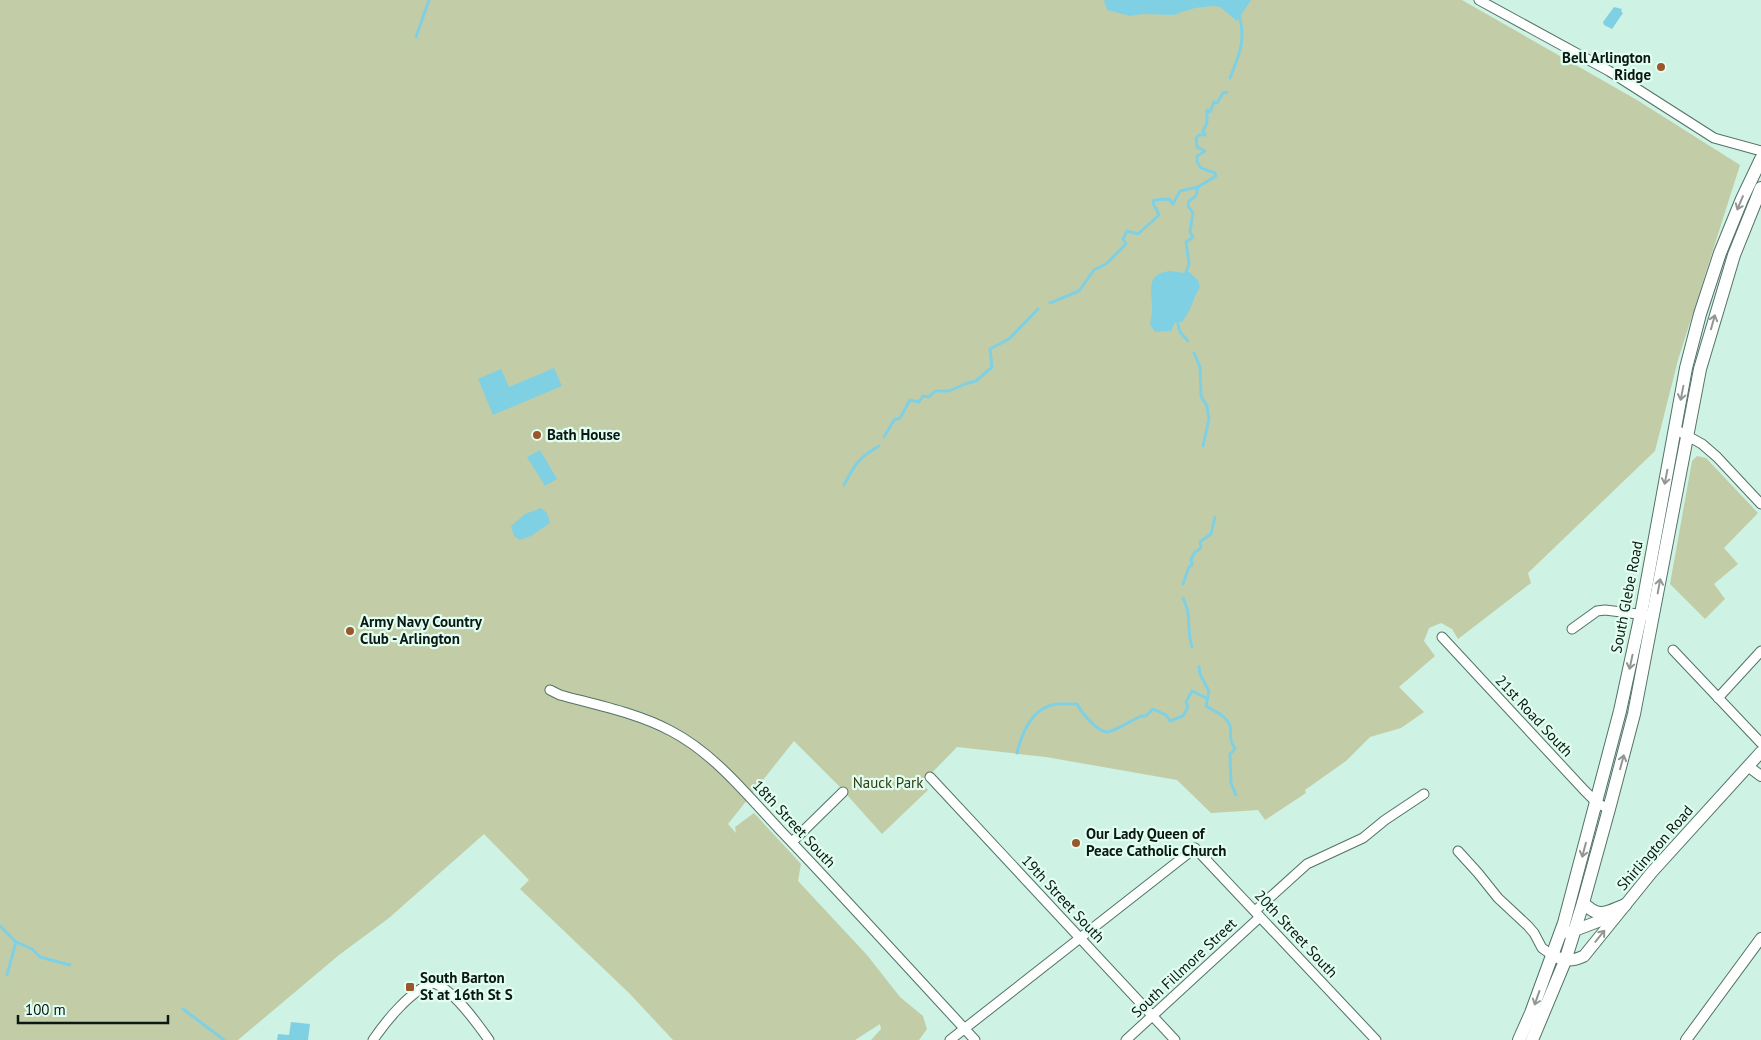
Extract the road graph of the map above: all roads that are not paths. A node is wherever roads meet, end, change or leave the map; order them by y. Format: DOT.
graph roads {
  1 [pos="1479,0"];
  2 [pos="1761,151"];
  3 [pos="1761,159"];
  4 [pos="1761,188"];
  5 [pos="1675,429"];
  6 [pos="1687,435"];
  7 [pos="1761,504"];
  8 [pos="1647,616"];
  9 [pos="1572,629"];
  10 [pos="1442,637"];
  11 [pos="1673,650"];
  12 [pos="1761,651"];
  13 [pos="550,690"];
  14 [pos="1718,698"];
  15 [pos="1761,743"];
  16 [pos="1761,752"];
  17 [pos="1749,767"];
  18 [pos="1761,776"];
  19 [pos="930,777"];
  20 [pos="844,792"];
  21 [pos="1424,794"];
  22 [pos="1597,803"];
  23 [pos="1609,809"];
  24 [pos="792,842"];
  25 [pos="1458,851"];
  26 [pos="1583,902"];
  27 [pos="1625,906"];
  28 [pos="1258,914"];
  29 [pos="1575,931"];
  30 [pos="1559,935"];
  31 [pos="1080,938"];
  32 [pos="1761,938"];
  33 [pos="1552,955"];
  34 [pos="1568,961"];
  35 [pos="1152,1016"];
  36 [pos="964,1028"];
  37 [pos="373,1040"];
  38 [pos="488,1040"];
  39 [pos="950,1040"];
  40 [pos="976,1040"];
  41 [pos="1126,1040"];
  42 [pos="1175,1040"];
  43 [pos="1376,1040"];
  44 [pos="1518,1040"];
  45 [pos="1532,1040"];
  46 [pos="1686,1040"];
  1 -- 2 [label="street"];
  3 -- 5 [label="main road, South Glebe Road, one-way"];
  6 -- 4 [label="main road, South Glebe Road, one-way"];
  5 -- 6 [label="street"];
  5 -- 8 [label="main road, South Glebe Road, one-way"];
  6 -- 7 [label="street"];
  8 -- 6 [label="main road, South Glebe Road, one-way"];
  8 -- 9 [label="street"];
  8 -- 22 [label="main road, South Glebe Road, one-way"];
  23 -- 8 [label="main road, South Glebe Road, one-way"];
  10 -- 22 [label="street, 21st Road South"];
  11 -- 14 [label="street"];
  12 -- 14 [label="street"];
  13 -- 24 [label="street, 18th Street South"];
  14 -- 15 [label="street"];
  16 -- 17 [label="main road, Shirlington Road"];
  17 -- 18 [label="street"];
  17 -- 27 [label="main road, Shirlington Road"];
  19 -- 31 [label="street, 19th Street South"];
  20 -- 24 [label="street"];
  21 -- 28 [label="street, South Fillmore Street"];
  22 -- 23 [label="street, 21st Road South"];
  22 -- 30 [label="main road, South Glebe Road, one-way"];
  23 -- 26 [label="main road, South Glebe Road"];
  24 -- 36 [label="street, 18th Street South"];
  25 -- 33 [label="street"];
  26 -- 27 [label="main road"];
  26 -- 29 [label="main road, South Glebe Road"];
  27 -- 29 [label="main road"];
  34 -- 27 [label="main road, Shirlington Road, one-way"];
  28 -- 31 [label="street, 20th Street South"];
  28 -- 35 [label="street, South Fillmore Street"];
  28 -- 43 [label="street, 20th Street South"];
  29 -- 30 [label="main road"];
  29 -- 34 [label="main road, South Glebe Road"];
  30 -- 33 [label="main road, South Glebe Road"];
  31 -- 35 [label="street, 19th Street South"];
  31 -- 36 [label="street"];
  32 -- 46 [label="street"];
  33 -- 34 [label="main road"];
  33 -- 44 [label="main road, South Glebe Road, one-way"];
  34 -- 45 [label="main road, South Glebe Road"];
  35 -- 41 [label="street, South Fillmore Street"];
  35 -- 42 [label="street, 19th Street South"];
  36 -- 39 [label="street"];
  36 -- 40 [label="street, 18th Street South"];
  37 -- 38 [label="street"];
}
